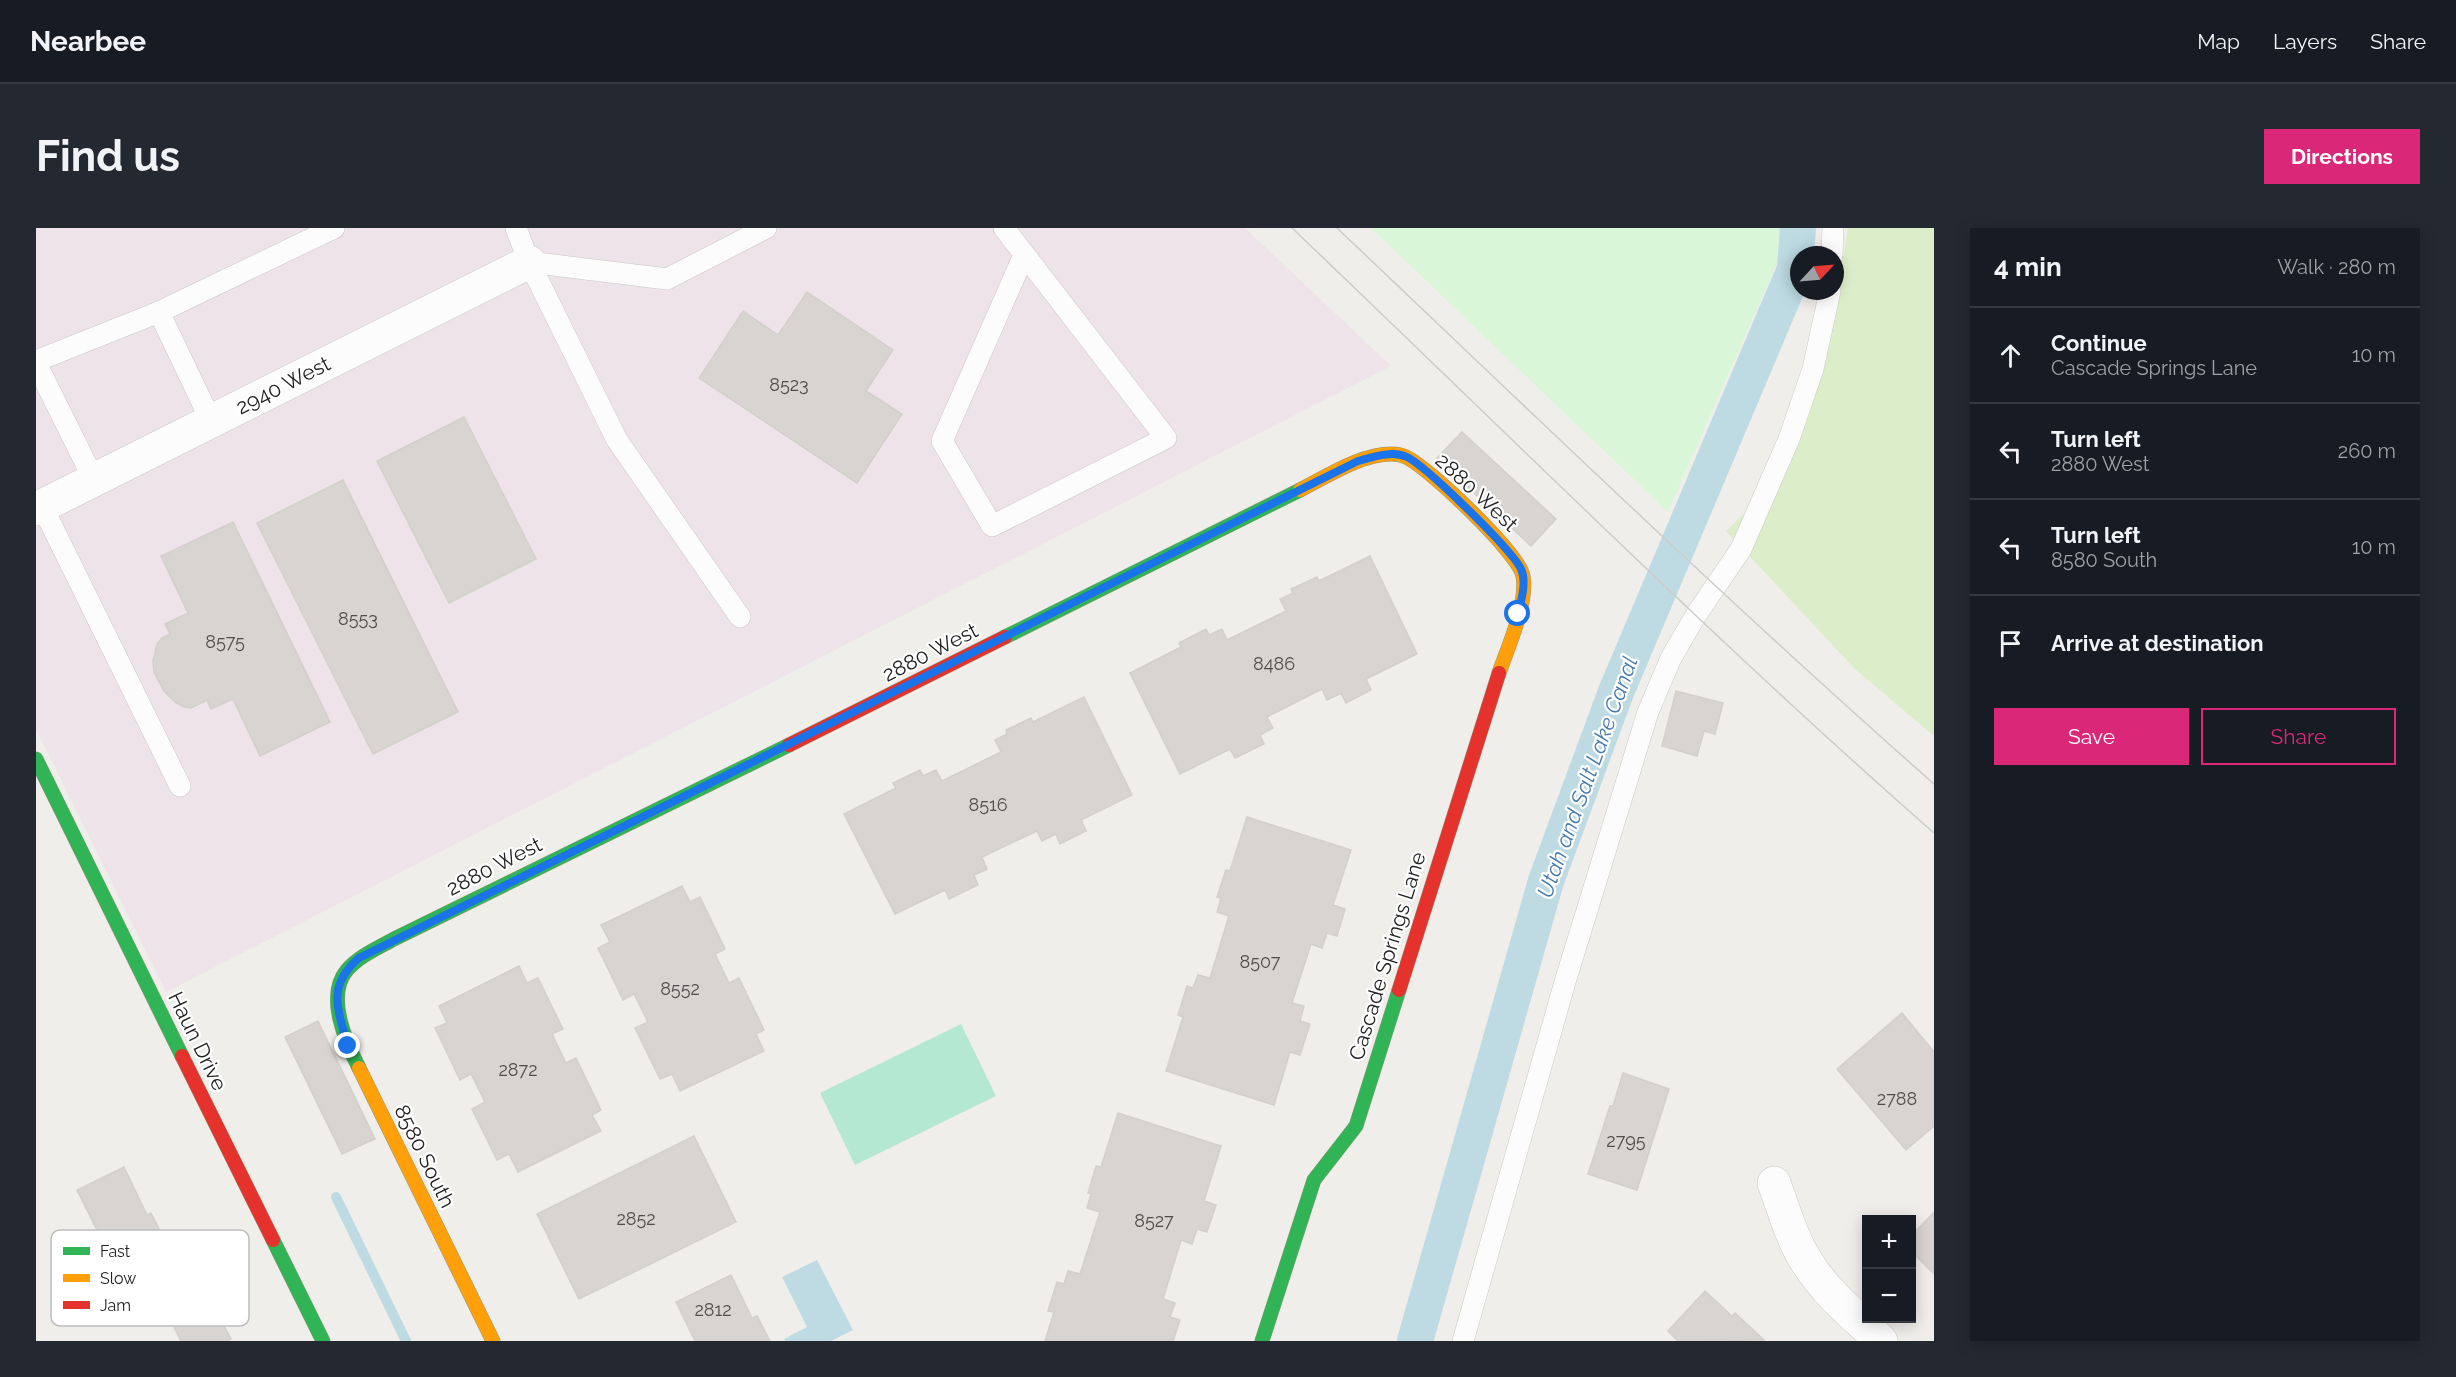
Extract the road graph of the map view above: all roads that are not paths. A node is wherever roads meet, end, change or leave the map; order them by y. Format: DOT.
graph roads {
  1 [pos="334,228"];
  2 [pos="516,228"];
  3 [pos="766,228"];
  4 [pos="1004,228"];
  5 [pos="1833,228"];
  6 [pos="1832,246"];
  7 [pos="1024,255"];
  8 [pos="529,262"];
  9 [pos="1828,300"];
  10 [pos="159,312"];
  11 [pos="36,362"];
  12 [pos="211,421"];
  13 [pos="94,480"];
  14 [pos="39,507"];
  15 [pos="1522,571"];
  16 [pos="740,617"];
  17 [pos="36,759"];
  18 [pos="180,786"];
  19 [pos="338,983"];
  20 [pos="1774,1183"];
  21 [pos="322,1341"];
  22 [pos="493,1341"];
  23 [pos="1262,1341"];
  24 [pos="1463,1341"];
  25 [pos="1881,1341"];
  1 -- 10 [label="lane"];
  2 -- 8 [label="lane"];
  3 -- 8 [label="lane"];
  4 -- 7 [label="lane"];
  5 -- 6 [label="lane"];
  7 -- 7 [label="lane"];
  8 -- 12 [label="street, 2940 West"];
  8 -- 16 [label="lane"];
  9 -- 24 [label="lane"];
  10 -- 11 [label="lane"];
  10 -- 12 [label="lane"];
  11 -- 13 [label="lane"];
  12 -- 13 [label="street, 2940 West"];
  13 -- 14 [label="street, 2940 West"];
  14 -- 18 [label="lane"];
  15 -- 19 [label="street, 2880 West"];
  15 -- 23 [label="street, Cascade Springs Lane"];
  17 -- 21 [label="street, Haun Drive"];
  19 -- 22 [label="street, 8580 South"];
  20 -- 25 [label="street"];
}
